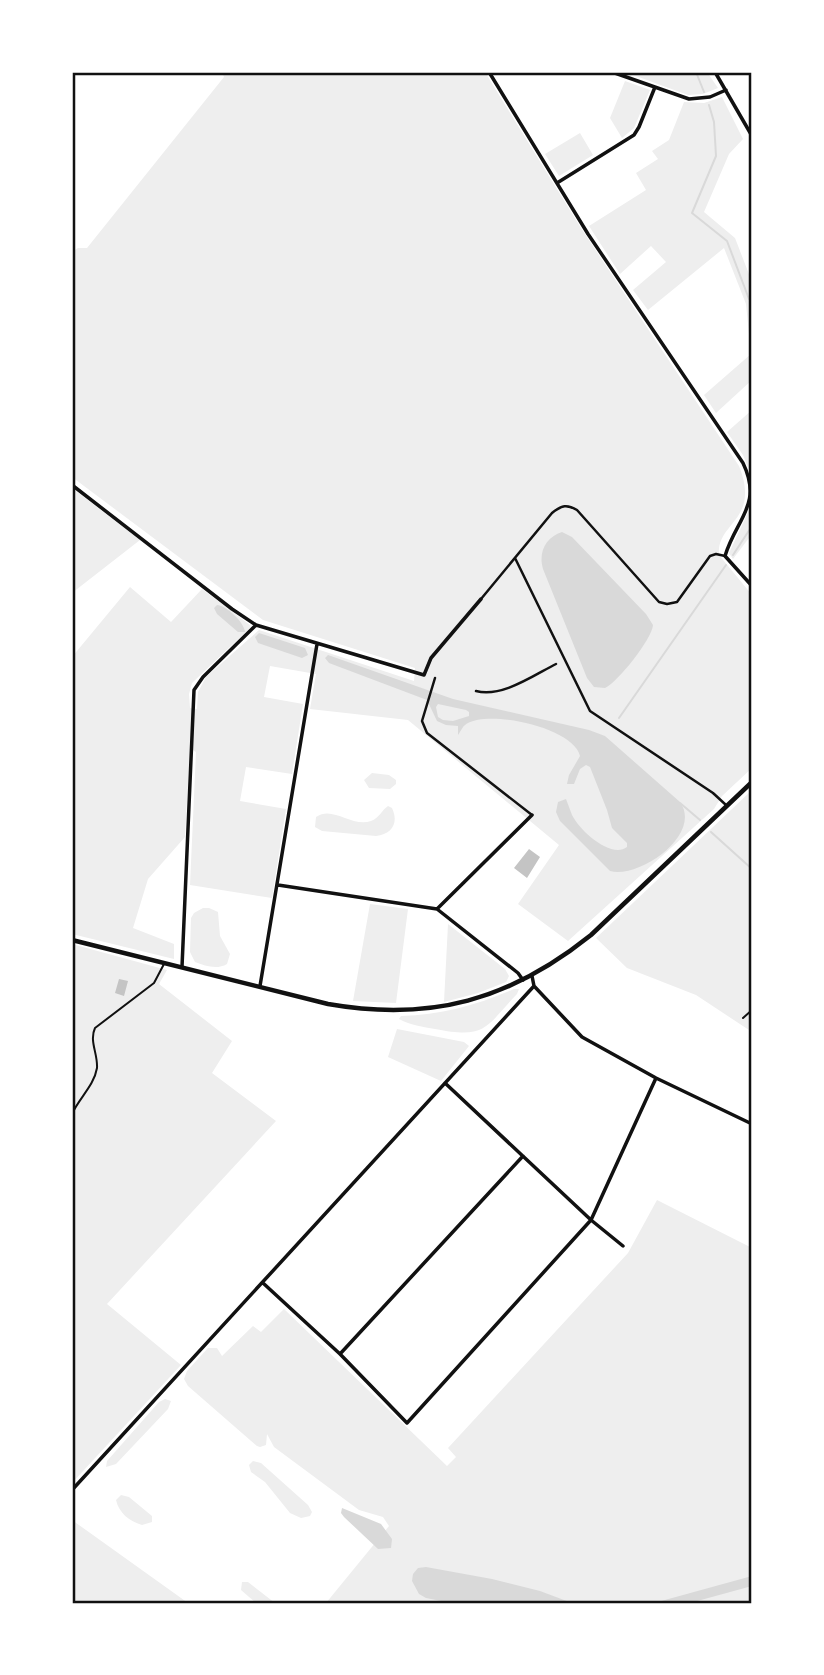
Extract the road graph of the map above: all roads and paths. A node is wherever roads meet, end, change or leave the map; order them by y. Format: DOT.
graph roads {
  1 [pos="489,72"];
  2 [pos="612,72"];
  3 [pos="715,72"];
  4 [pos="655,87"];
  5 [pos="726,90"];
  6 [pos="752,136"];
  7 [pos="557,183"];
  8 [pos="72,485"];
  9 [pos="725,556"];
  10 [pos="515,558"];
  11 [pos="752,586"];
  12 [pos="481,599"];
  13 [pos="256,625"];
  14 [pos="317,644"];
  15 [pos="556,664"];
  16 [pos="435,678"];
  17 [pos="476,691"];
  18 [pos="752,782"];
  19 [pos="727,806"];
  20 [pos="532,815"];
  21 [pos="278,885"];
  22 [pos="437,909"];
  23 [pos="72,940"];
  24 [pos="164,963"];
  25 [pos="182,967"];
  26 [pos="533,976"];
  27 [pos="523,980"];
  28 [pos="260,986"];
  29 [pos="534,986"];
  30 [pos="752,1010"];
  31 [pos="743,1018"];
  32 [pos="656,1078"];
  33 [pos="445,1083"];
  34 [pos="72,1114"];
  35 [pos="752,1124"];
  36 [pos="523,1156"];
  37 [pos="591,1220"];
  38 [pos="623,1246"];
  39 [pos="263,1283"];
  40 [pos="340,1354"];
  41 [pos="72,1490"];
  1 -- 7 [label="street"];
  2 -- 4 [label="street"];
  3 -- 5 [label="street"];
  4 -- 5 [label="street"];
  4 -- 7 [label="street"];
  5 -- 6 [label="street"];
  7 -- 9 [label="street"];
  8 -- 13 [label="street"];
  9 -- 10 [label="street"];
  9 -- 11 [label="street"];
  10 -- 12 [label="street"];
  10 -- 19 [label="street"];
  12 -- 14 [label="street"];
  13 -- 14 [label="street"];
  13 -- 25 [label="street"];
  14 -- 21 [label="street"];
  15 -- 17 [label="street"];
  16 -- 20 [label="street"];
  18 -- 19 [label="street"];
  19 -- 26 [label="street"];
  20 -- 22 [label="street"];
  21 -- 22 [label="street"];
  21 -- 28 [label="street"];
  22 -- 27 [label="street"];
  23 -- 24 [label="street"];
  24 -- 25 [label="street"];
  24 -- 34 [label="lane"];
  25 -- 28 [label="street"];
  26 -- 27 [label="street"];
  26 -- 29 [label="street"];
  27 -- 28 [label="street"];
  29 -- 32 [label="street"];
  29 -- 33 [label="street"];
  30 -- 31 [label="path"];
  32 -- 35 [label="street"];
  32 -- 37 [label="street"];
  33 -- 36 [label="street"];
  33 -- 39 [label="street"];
  36 -- 37 [label="street"];
  36 -- 40 [label="street"];
  37 -- 38 [label="street"];
  37 -- 40 [label="street"];
  39 -- 40 [label="street"];
  39 -- 41 [label="street"];
}
